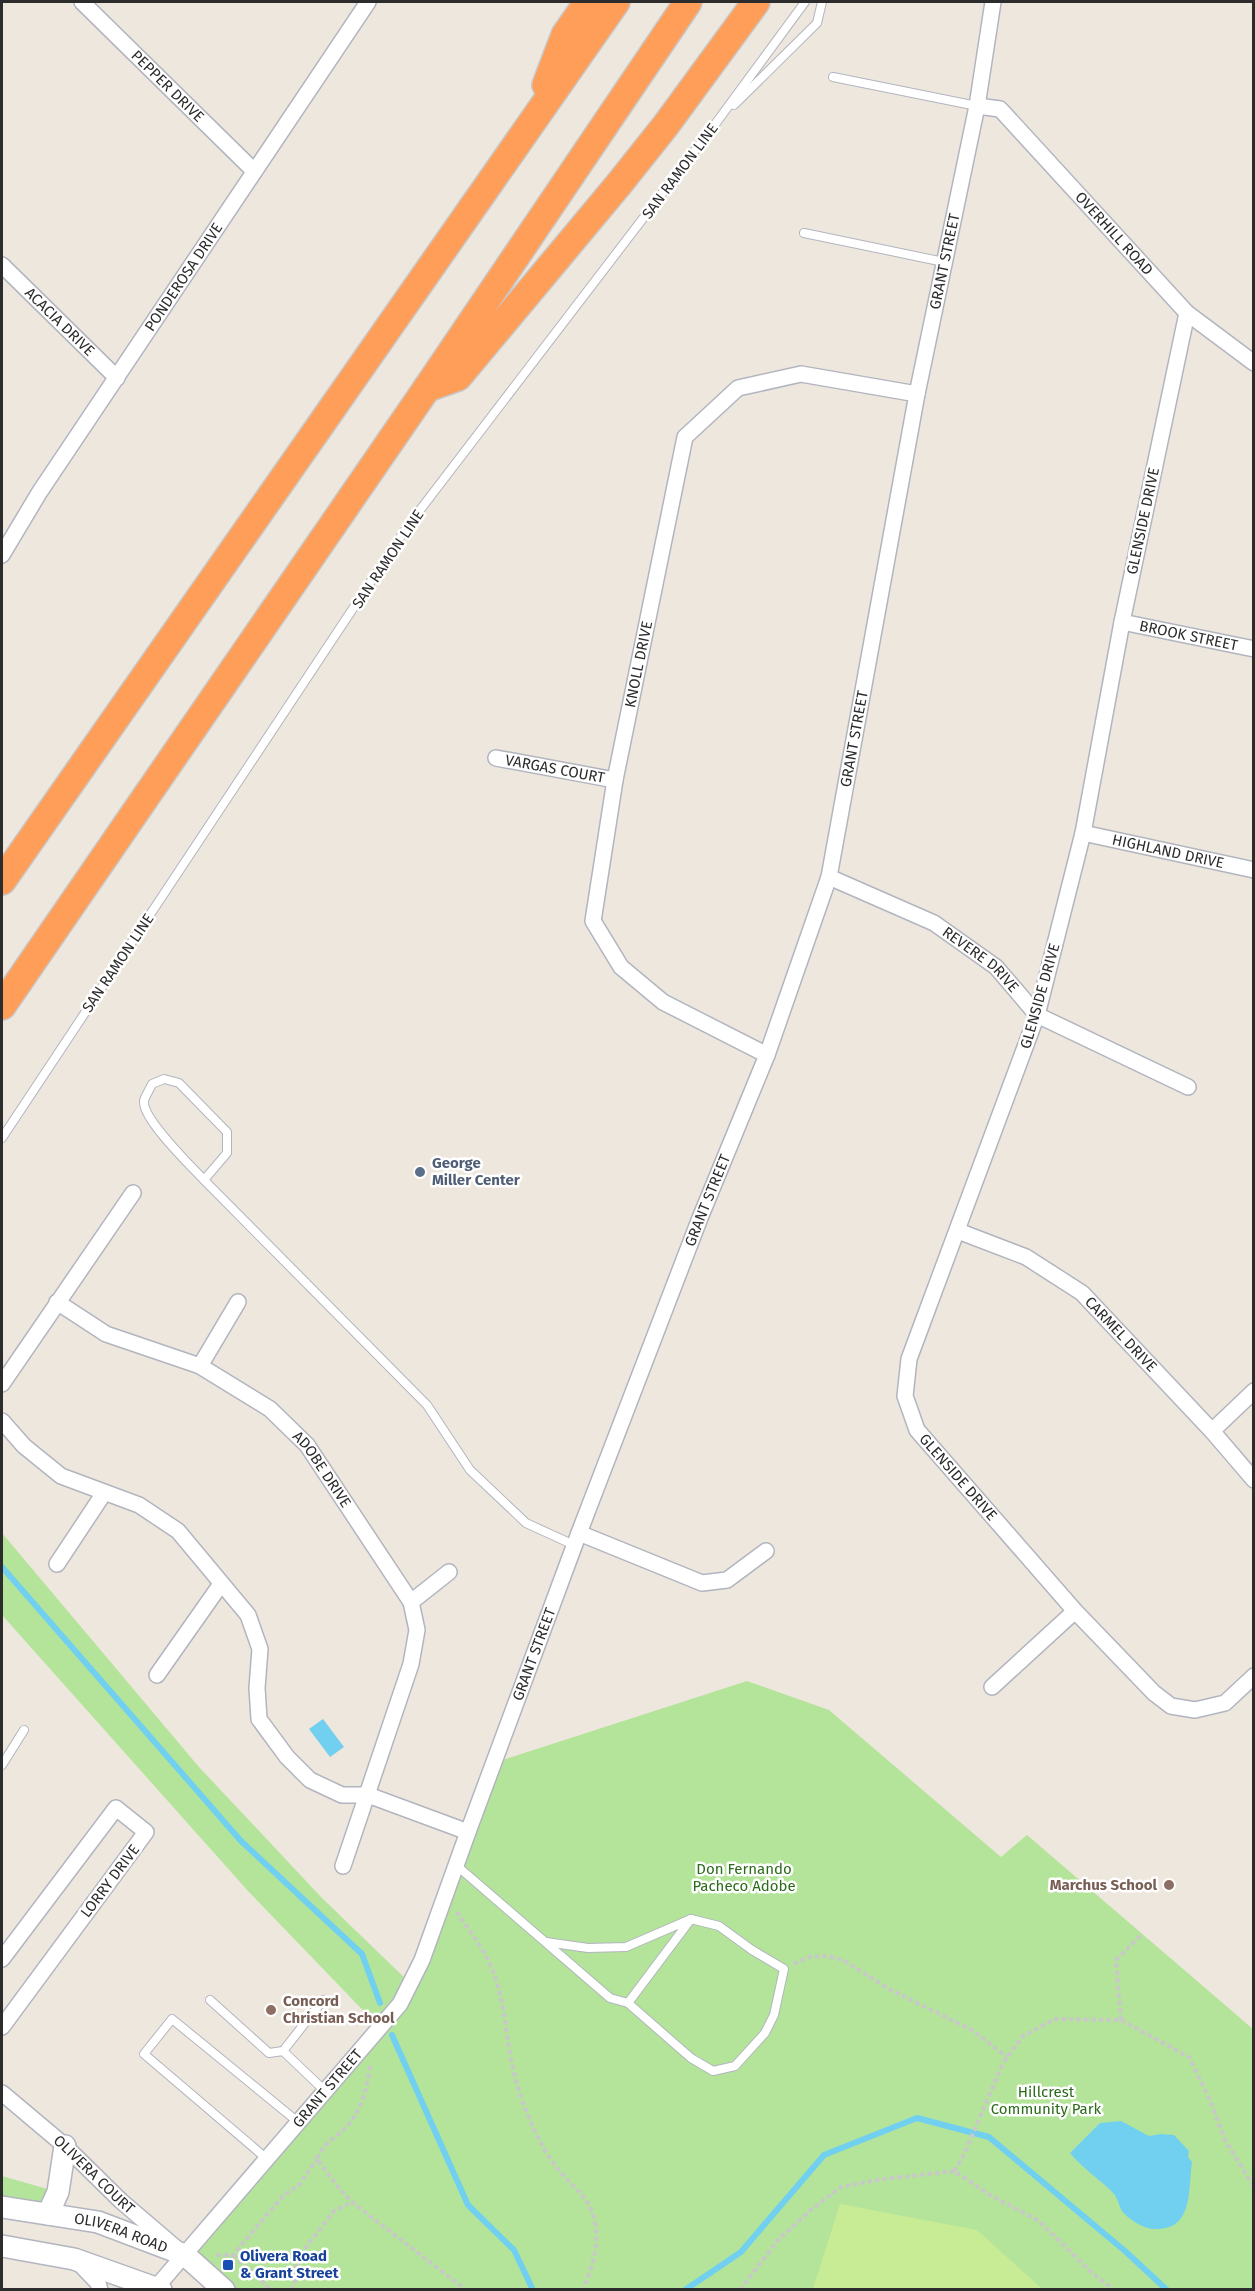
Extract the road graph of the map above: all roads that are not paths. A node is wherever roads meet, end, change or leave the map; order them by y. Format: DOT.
graph roads {
  1 [pos="82,2"];
  2 [pos="368,2"];
  3 [pos="588,2"];
  4 [pos="616,2"];
  5 [pos="688,2"];
  6 [pos="756,2"];
  7 [pos="804,2"];
  8 [pos="822,2"];
  9 [pos="993,2"];
  10 [pos="833,77"];
  11 [pos="977,106"];
  12 [pos="533,121"];
  13 [pos="716,123"];
  14 [pos="254,171"];
  15 [pos="804,233"];
  16 [pos="944,262"];
  17 [pos="2,265"];
  18 [pos="1187,313"];
  19 [pos="1254,363"];
  20 [pos="117,378"];
  21 [pos="427,388"];
  22 [pos="917,394"];
  23 [pos="2,555"];
  24 [pos="1122,622"];
  25 [pos="1254,649"];
  26 [pos="496,758"];
  27 [pos="615,780"];
  28 [pos="1083,833"];
  29 [pos="1254,870"];
  30 [pos="829,877"];
  31 [pos="2,881"];
  32 [pos="2,1006"];
  33 [pos="1037,1015"];
  34 [pos="766,1055"];
  35 [pos="1188,1087"];
  36 [pos="2,1138"];
  37 [pos="204,1180"];
  38 [pos="132,1193"];
  39 [pos="958,1231"];
  40 [pos="57,1302"];
  41 [pos="238,1302"];
  42 [pos="200,1366"];
  43 [pos="2,1383"];
  44 [pos="1254,1390"];
  45 [pos="2,1422"];
  46 [pos="1212,1431"];
  47 [pos="1254,1480"];
  48 [pos="104,1493"];
  49 [pos="576,1539"];
  50 [pos="766,1551"];
  51 [pos="57,1564"];
  52 [pos="449,1572"];
  53 [pos="221,1584"];
  54 [pos="411,1602"];
  55 [pos="1075,1611"];
  56 [pos="157,1675"];
  57 [pos="1254,1676"];
  58 [pos="992,1688"];
  59 [pos="24,1731"];
  60 [pos="2,1762"];
  61 [pos="368,1795"];
  62 [pos="468,1832"];
  63 [pos="456,1865"];
  64 [pos="343,1866"];
  65 [pos="691,1919"];
  66 [pos="545,1942"];
  67 [pos="2,1959"];
  68 [pos="210,2000"];
  69 [pos="323,2000"];
  70 [pos="628,2003"];
  71 [pos="2,2027"];
  72 [pos="283,2051"];
  73 [pos="325,2091"];
  74 [pos="2,2093"];
  75 [pos="298,2122"];
  76 [pos="65,2146"];
  77 [pos="267,2159"];
  78 [pos="2,2207"];
  79 [pos="48,2214"];
  80 [pos="2,2246"];
  81 [pos="185,2255"];
  82 [pos="74,2259"];
  83 [pos="100,2289"];
  84 [pos="157,2289"];
  85 [pos="224,2289"];
  1 -- 14 [label="street, PEPPER DRIVE"];
  2 -- 14 [label="street, PONDEROSA DRIVE"];
  3 -- 12 [label="highway"];
  4 -- 12 [label="highway"];
  5 -- 21 [label="highway"];
  6 -- 21 [label="highway"];
  7 -- 13 [label="lane, SAN RAMON LINE"];
  8 -- 13 [label="lane"];
  9 -- 11 [label="street, GRANT STREET"];
  10 -- 11 [label="lane"];
  11 -- 16 [label="street, GRANT STREET"];
  11 -- 18 [label="street, OVERHILL ROAD"];
  12 -- 31 [label="highway"];
  13 -- 36 [label="lane, SAN RAMON LINE"];
  14 -- 20 [label="street, PONDEROSA DRIVE"];
  15 -- 16 [label="lane"];
  16 -- 22 [label="street, GRANT STREET"];
  17 -- 20 [label="street, ACACIA DRIVE"];
  18 -- 19 [label="street, OVERHILL ROAD"];
  18 -- 24 [label="street, GLENSIDE DRIVE"];
  20 -- 23 [label="street, PONDEROSA DRIVE"];
  21 -- 32 [label="highway"];
  22 -- 27 [label="street, KNOLL DRIVE"];
  22 -- 30 [label="street, GRANT STREET"];
  24 -- 25 [label="street, BROOK STREET"];
  24 -- 28 [label="street, GLENSIDE DRIVE"];
  26 -- 27 [label="street, VARGAS COURT"];
  27 -- 34 [label="street, KNOLL DRIVE"];
  28 -- 29 [label="street, HIGHLAND DRIVE"];
  28 -- 33 [label="street, GLENSIDE DRIVE"];
  30 -- 33 [label="street, REVERE DRIVE"];
  30 -- 34 [label="street, GRANT STREET"];
  33 -- 35 [label="street, REVERE DRIVE"];
  33 -- 39 [label="street, GLENSIDE DRIVE"];
  34 -- 49 [label="street, GRANT STREET"];
  37 -- 37 [label="lane"];
  37 -- 49 [label="lane"];
  38 -- 40 [label="street"];
  39 -- 46 [label="street, CARMEL DRIVE"];
  39 -- 55 [label="street, GLENSIDE DRIVE"];
  40 -- 42 [label="street, ADOBE DRIVE"];
  40 -- 43 [label="street"];
  41 -- 42 [label="street"];
  42 -- 54 [label="street, ADOBE DRIVE"];
  44 -- 46 [label="street"];
  45 -- 48 [label="street"];
  46 -- 47 [label="street, CARMEL DRIVE"];
  48 -- 51 [label="street"];
  48 -- 53 [label="street"];
  49 -- 50 [label="street"];
  49 -- 62 [label="street, GRANT STREET"];
  52 -- 54 [label="street"];
  53 -- 56 [label="street"];
  53 -- 61 [label="street"];
  54 -- 61 [label="street, ADOBE DRIVE"];
  55 -- 57 [label="street, GLENSIDE DRIVE"];
  55 -- 58 [label="street"];
  59 -- 60 [label="lane"];
  61 -- 62 [label="street"];
  61 -- 64 [label="street, ADOBE DRIVE"];
  62 -- 63 [label="street, GRANT STREET"];
  63 -- 66 [label="lane"];
  63 -- 73 [label="street, GRANT STREET"];
  65 -- 66 [label="lane"];
  65 -- 70 [label="lane"];
  65 -- 70 [label="lane"];
  66 -- 70 [label="lane"];
  67 -- 71 [label="street, LORRY DRIVE"];
  68 -- 72 [label="lane"];
  69 -- 72 [label="lane"];
  72 -- 73 [label="lane"];
  73 -- 75 [label="street, GRANT STREET"];
  74 -- 76 [label="street, OLIVERA COURT"];
  75 -- 77 [label="street, GRANT STREET"];
  75 -- 77 [label="lane"];
  76 -- 79 [label="street"];
  76 -- 81 [label="street, OLIVERA COURT"];
  77 -- 81 [label="street, GRANT STREET"];
  78 -- 79 [label="street, OLIVERA ROAD"];
  79 -- 81 [label="street, OLIVERA ROAD"];
  80 -- 82 [label="street"];
  81 -- 84 [label="street, GRANT STREET"];
  81 -- 85 [label="street, OLIVERA ROAD"];
  82 -- 83 [label="street"];
  82 -- 84 [label="street"];
}
